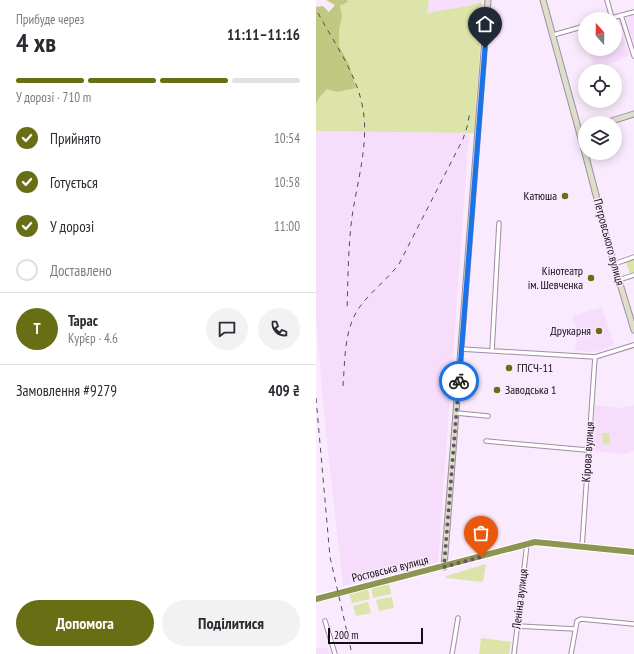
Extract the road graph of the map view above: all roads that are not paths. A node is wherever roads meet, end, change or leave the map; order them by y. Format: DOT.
graph roads {
  1 [pos="488,0"];
  2 [pos="543,0"];
  3 [pos="607,0"];
  4 [pos="609,12"];
  5 [pos="634,12"];
  6 [pos="622,15"];
  7 [pos="622,18"];
  8 [pos="578,28"];
  9 [pos="553,35"];
  10 [pos="634,56"];
  11 [pos="634,114"];
  12 [pos="578,117"];
  13 [pos="622,118"];
  14 [pos="587,160"];
  15 [pos="499,223"];
  16 [pos="634,257"];
  17 [pos="614,264"];
  18 [pos="634,275"];
  19 [pos="619,280"];
  20 [pos="634,330"];
  21 [pos="634,345"];
  22 [pos="461,348"];
  23 [pos="492,350"];
  24 [pos="595,357"];
  25 [pos="456,413"];
  26 [pos="488,416"];
  27 [pos="486,441"];
  28 [pos="587,450"];
  29 [pos="527,544"];
  30 [pos="582,547"];
  31 [pos="634,552"];
  32 [pos="444,567"];
  33 [pos="316,599"];
  34 [pos="458,618"];
  35 [pos="325,622"];
  36 [pos="634,624"];
  37 [pos="517,626"];
  38 [pos="574,629"];
  39 [pos="335,654"];
  40 [pos="452,654"];
  41 [pos="514,654"];
  42 [pos="570,654"];
  1 -- 22 [label="main road"];
  2 -- 9 [label="main road, Петровського вулиця"];
  3 -- 4 [label="street"];
  5 -- 6 [label="street"];
  7 -- 10 [label="street"];
  8 -- 9 [label="street"];
  9 -- 12 [label="main road, Петровського вулиця"];
  11 -- 13 [label="main road"];
  14 -- 17 [label="main road, Петровського вулиця"];
  15 -- 23 [label="street"];
  16 -- 17 [label="street"];
  17 -- 19 [label="main road, Петровського вулиця"];
  18 -- 19 [label="street"];
  19 -- 20 [label="main road, Петровського вулиця"];
  21 -- 24 [label="street"];
  22 -- 23 [label="street"];
  22 -- 25 [label="main road"];
  23 -- 24 [label="street"];
  24 -- 28 [label="street, Кірова вулиця"];
  25 -- 26 [label="street"];
  25 -- 32 [label="main road"];
  27 -- 28 [label="street"];
  28 -- 30 [label="street, Кірова вулиця"];
  29 -- 30 [label="highway, Ростовська вулиця"];
  29 -- 32 [label="highway, Ростовська вулиця"];
  29 -- 37 [label="street, Леніна вулиця"];
  30 -- 31 [label="highway, Ростовська вулиця"];
  32 -- 33 [label="highway, Ростовська вулиця"];
  34 -- 40 [label="street"];
  35 -- 39 [label="street"];
  36 -- 38 [label="street"];
  37 -- 38 [label="street"];
  37 -- 41 [label="street, Леніна вулиця"];
  38 -- 42 [label="street"];
}
